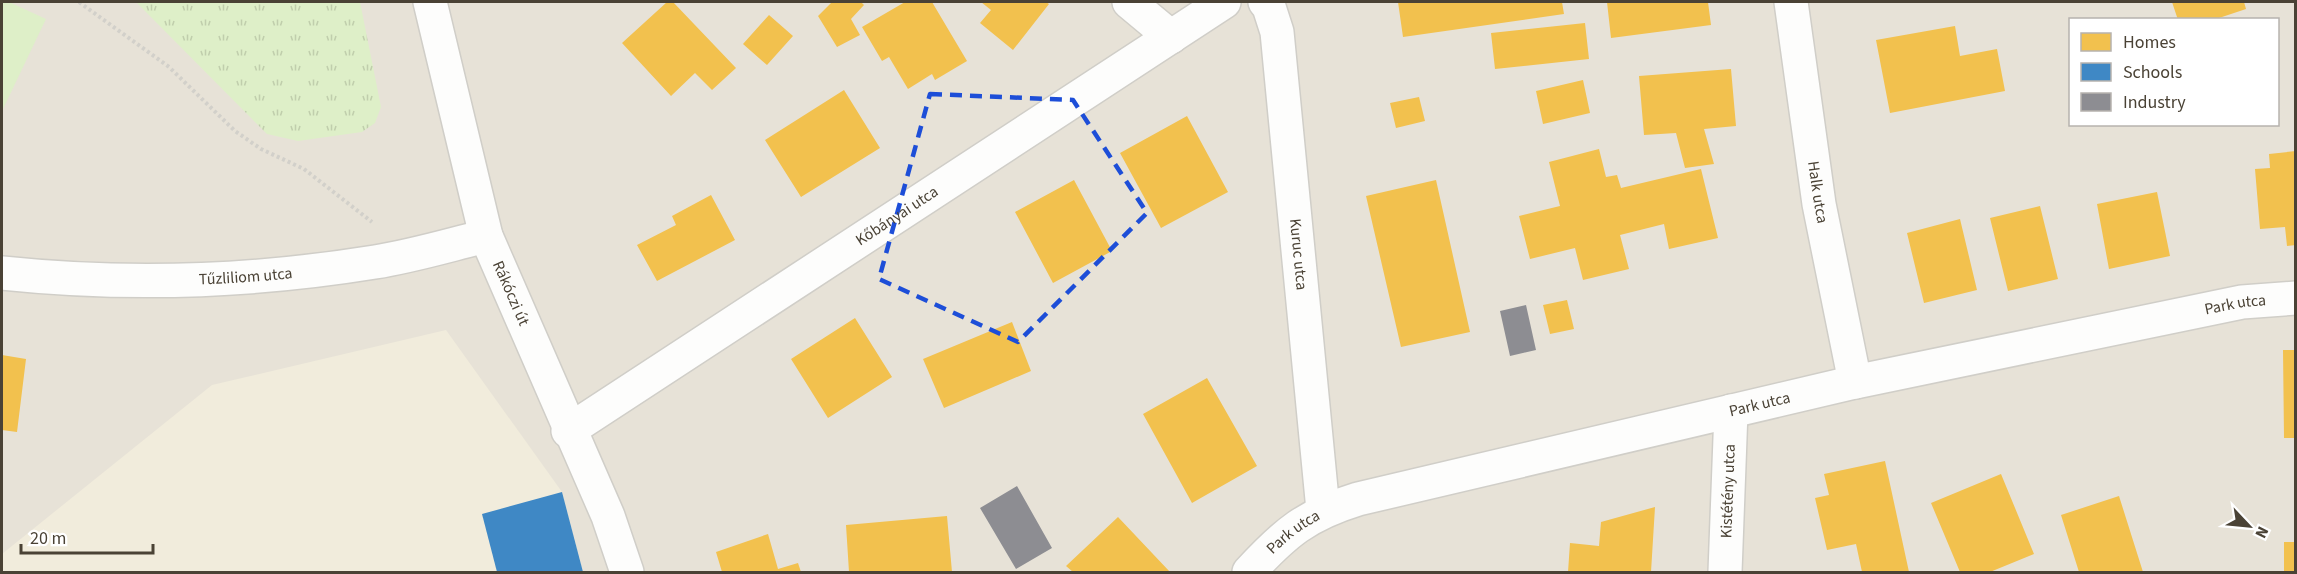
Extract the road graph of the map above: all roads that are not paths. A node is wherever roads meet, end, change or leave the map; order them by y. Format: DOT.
graph roads {
  1 [pos="430,2"];
  2 [pos="1129,2"];
  3 [pos="1224,2"];
  4 [pos="1264,2"];
  5 [pos="1791,2"];
  6 [pos="1171,37"];
  7 [pos="486,236"];
  8 [pos="2,273"];
  9 [pos="2295,298"];
  10 [pos="1855,382"];
  11 [pos="1731,411"];
  12 [pos="568,430"];
  13 [pos="1323,510"];
  14 [pos="627,573"];
  15 [pos="1249,573"];
  16 [pos="1725,573"];
  1 -- 7 [label="street, Rákóczi út"];
  2 -- 6 [label="street"];
  3 -- 6 [label="street, Kőbányai utca"];
  4 -- 13 [label="street, Kuruc utca"];
  5 -- 10 [label="street, Halk utca"];
  6 -- 12 [label="street, Kőbányai utca"];
  7 -- 8 [label="street, Tűzliliom utca"];
  7 -- 12 [label="street, Rákóczi út"];
  9 -- 10 [label="street, Park utca"];
  10 -- 11 [label="street, Park utca"];
  11 -- 13 [label="street, Park utca"];
  11 -- 16 [label="street, Kistétény utca"];
  12 -- 14 [label="street, Rákóczi út"];
  13 -- 15 [label="street, Park utca"];
}
